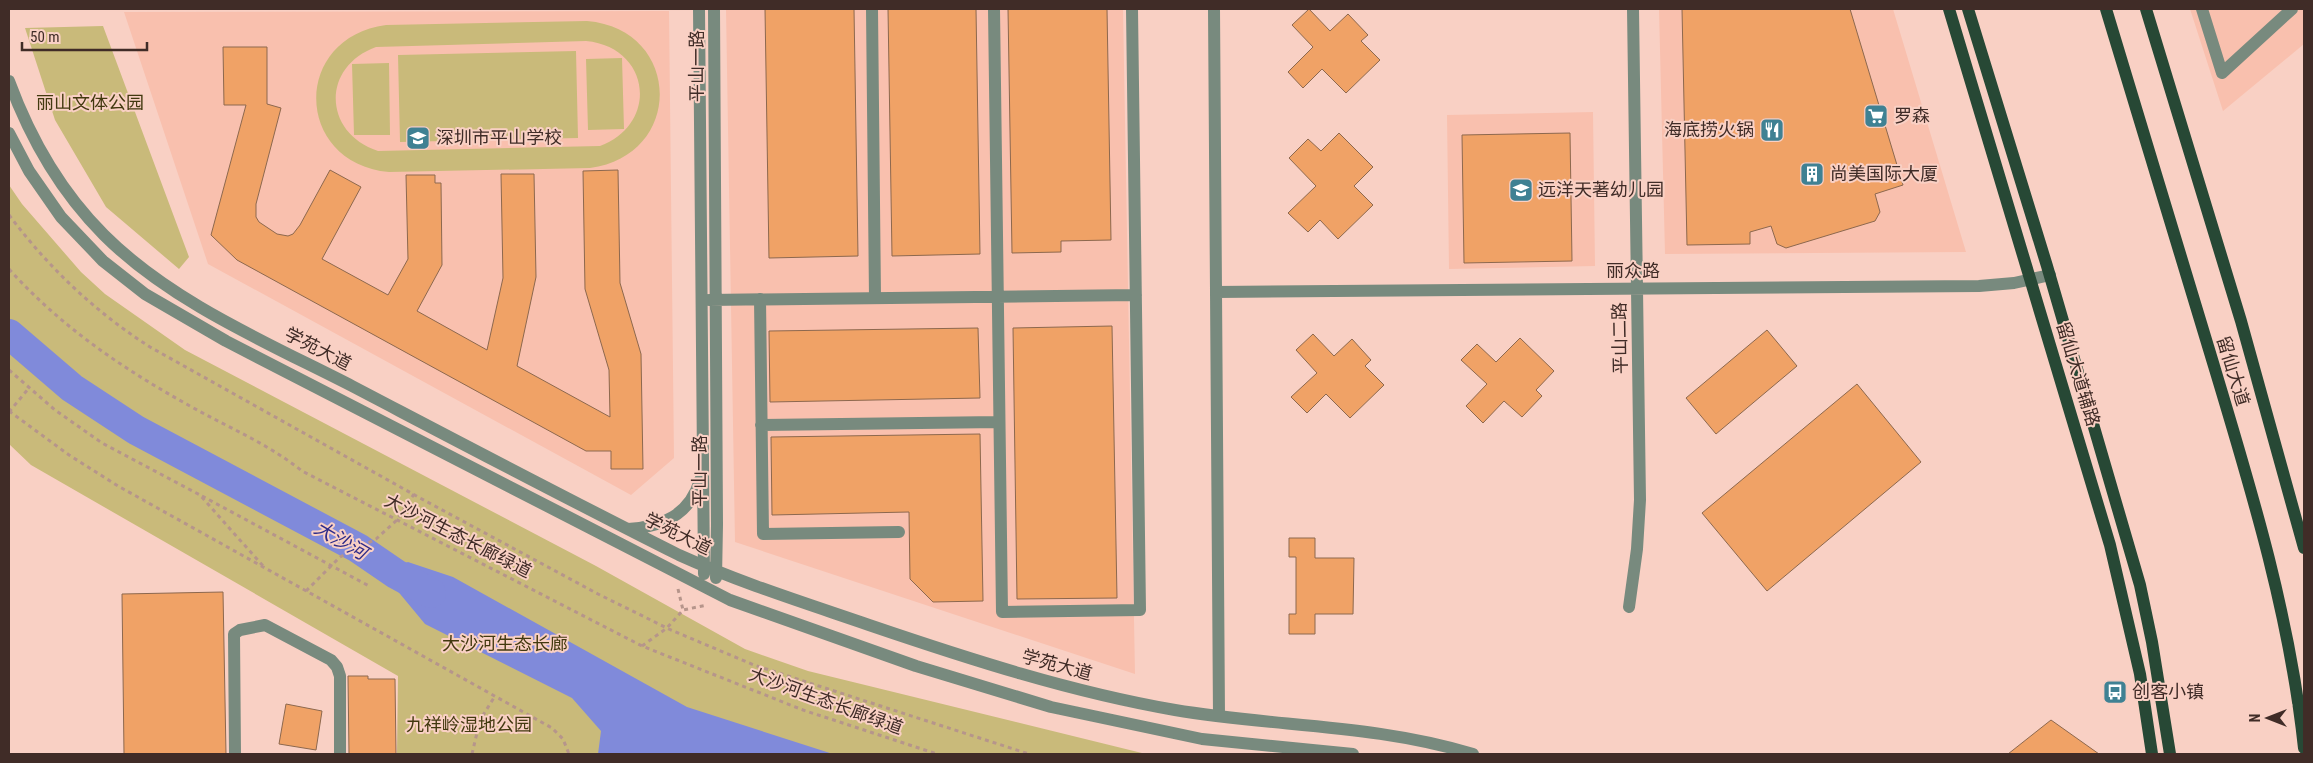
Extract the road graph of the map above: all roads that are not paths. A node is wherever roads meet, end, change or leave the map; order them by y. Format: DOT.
graph roads {
  1 [pos="699,9"];
  2 [pos="714,9"];
  3 [pos="872,9"];
  4 [pos="994,9"];
  5 [pos="1132,9"];
  6 [pos="1214,9"];
  7 [pos="1633,9"];
  8 [pos="1949,9"];
  9 [pos="1968,9"];
  10 [pos="2106,9"];
  11 [pos="2146,9"];
  12 [pos="2202,9"];
  13 [pos="2292,9"];
  14 [pos="9,81"];
  15 [pos="9,133"];
  16 [pos="2050,275"];
  17 [pos="2032,280"];
  18 [pos="1637,288"];
  19 [pos="1216,292"];
  20 [pos="1136,295"];
  21 [pos="998,296"];
  22 [pos="876,298"];
  23 [pos="760,299"];
  24 [pos="701,300"];
  25 [pos="716,300"];
  26 [pos="999,422"];
  27 [pos="761,425"];
  28 [pos="702,467"];
  29 [pos="628,529"];
  30 [pos="899,532"];
  31 [pos="2304,548"];
  32 [pos="703,566"];
  33 [pos="717,572"];
  34 [pos="709,589"];
  35 [pos="1629,607"];
  36 [pos="1220,716"];
  37 [pos="2304,748"];
  38 [pos="235,754"];
  39 [pos="340,754"];
  40 [pos="1353,754"];
  41 [pos="1473,754"];
  42 [pos="2152,754"];
  43 [pos="2170,754"];
  1 -- 24 [label="street, 平山一路"];
  2 -- 25 [label="street, 平山一路"];
  3 -- 22 [label="street"];
  4 -- 21 [label="street"];
  5 -- 20 [label="street"];
  6 -- 19 [label="street"];
  7 -- 18 [label="street, 平山二路"];
  8 -- 17 [label="main road, 留仙大道辅路"];
  9 -- 16 [label="main road, 留仙大道辅路"];
  10 -- 37 [label="main road, 留仙大道"];
  11 -- 31 [label="main road, 留仙大道"];
  12 -- 13 [label="street"];
  14 -- 29 [label="street, 学苑大道"];
  15 -- 34 [label="street, 学苑大道"];
  16 -- 17 [label="street, 丽众路"];
  16 -- 43 [label="main road, 留仙大道辅路"];
  17 -- 18 [label="street, 丽众路"];
  17 -- 42 [label="main road, 留仙大道辅路"];
  18 -- 19 [label="street, 丽众路"];
  18 -- 35 [label="street, 平山二路"];
  19 -- 36 [label="street"];
  20 -- 21 [label="street"];
  20 -- 26 [label="street"];
  21 -- 22 [label="street"];
  21 -- 26 [label="street"];
  22 -- 23 [label="street"];
  23 -- 25 [label="street"];
  23 -- 27 [label="street"];
  24 -- 25 [label="street"];
  24 -- 28 [label="street, 平山一路"];
  25 -- 33 [label="street, 平山一路"];
  26 -- 27 [label="street"];
  27 -- 30 [label="street"];
  28 -- 29 [label="street"];
  28 -- 32 [label="street, 平山一路"];
  29 -- 32 [label="street, 学苑大道"];
  32 -- 33 [label="street, 学苑大道"];
  32 -- 34 [label="street, 平山一路"];
  33 -- 34 [label="street, 平山一路"];
  33 -- 36 [label="street, 学苑大道"];
  34 -- 40 [label="street, 学苑大道"];
  36 -- 41 [label="street, 学苑大道"];
  38 -- 39 [label="street"];
}
